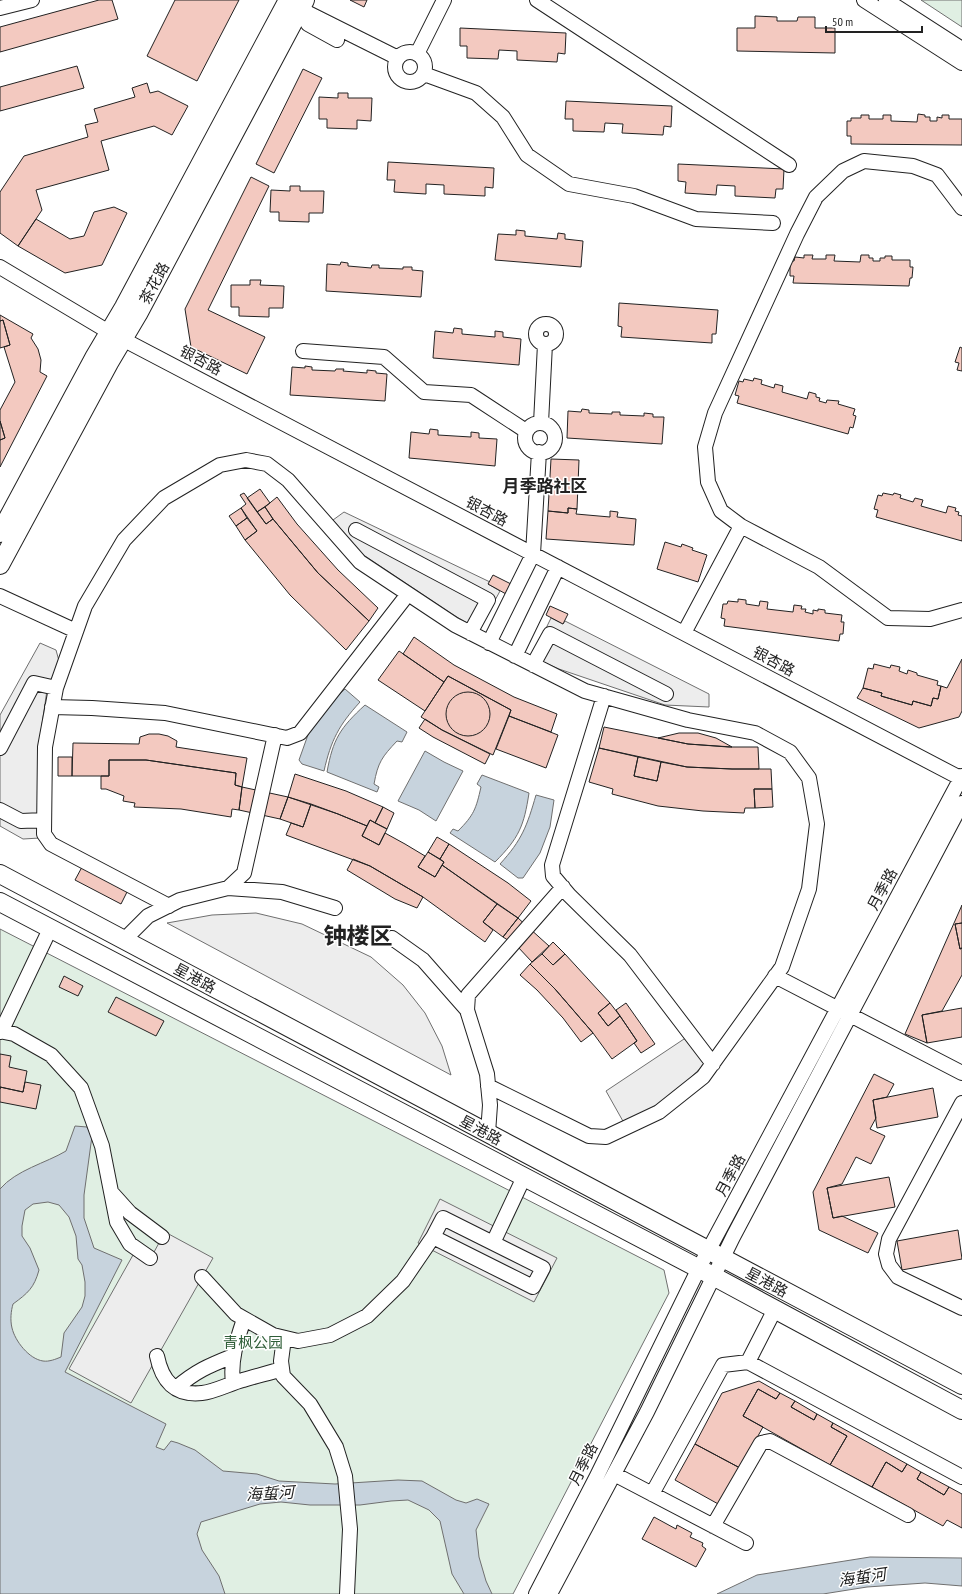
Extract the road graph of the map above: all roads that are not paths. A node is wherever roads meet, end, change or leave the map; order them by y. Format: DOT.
graph roads {
  1 [pos="32,0"];
  2 [pos="444,0"];
  3 [pos="537,0"];
  4 [pos="864,0"];
  5 [pos="886,0"];
  6 [pos="298,3"];
  7 [pos="0,8"];
  8 [pos="337,40"];
  9 [pos="962,49"];
  10 [pos="417,54"];
  11 [pos="398,58"];
  12 [pos="962,63"];
  13 [pos="424,74"];
  14 [pos="789,165"];
  15 [pos="962,208"];
  16 [pos="773,223"];
  17 [pos="0,267"];
  18 [pos="116,335"];
  19 [pos="545,344"];
  20 [pos="303,352"];
  21 [pos="541,423"];
  22 [pos="526,431"];
  23 [pos="539,452"];
  24 [pos="741,526"];
  25 [pos="356,530"];
  26 [pos="0,533"];
  27 [pos="534,554"];
  28 [pos="0,565"];
  29 [pos="558,567"];
  30 [pos="408,594"];
  31 [pos="0,596"];
  32 [pos="962,610"];
  33 [pos="76,631"];
  34 [pos="470,633"];
  35 [pos="684,633"];
  36 [pos="489,642"];
  37 [pos="515,656"];
  38 [pos="534,665"];
  39 [pos="56,688"];
  40 [pos="666,694"];
  41 [pos="604,696"];
  42 [pos="52,707"];
  43 [pos="275,735"];
  44 [pos="0,748"];
  45 [pos="962,778"];
  46 [pos="962,803"];
  47 [pos="0,810"];
  48 [pos="44,820"];
  49 [pos="0,874"];
  50 [pos="563,887"];
  51 [pos="228,888"];
  52 [pos="0,902"];
  53 [pos="169,906"];
  54 [pos="335,908"];
  55 [pos="50,929"];
  56 [pos="392,938"];
  57 [pos="124,940"];
  58 [pos="775,976"];
  59 [pos="467,1010"];
  60 [pos="844,1011"];
  61 [pos="0,1032"];
  62 [pos="713,1064"];
  63 [pos="962,1073"];
  64 [pos="488,1086"];
  65 [pos="962,1103"];
  66 [pos="488,1133"];
  67 [pos="524,1177"];
  68 [pos="112,1192"];
  69 [pos="162,1236"];
  70 [pos="433,1236"];
  71 [pos="493,1243"];
  72 [pos="715,1255"];
  73 [pos="150,1258"];
  74 [pos="706,1272"];
  75 [pos="202,1277"];
  76 [pos="962,1308"];
  77 [pos="775,1309"];
  78 [pos="244,1318"];
  79 [pos="284,1338"];
  80 [pos="157,1356"];
  81 [pos="232,1356"];
  82 [pos="748,1362"];
  83 [pos="282,1369"];
  84 [pos="233,1383"];
  85 [pos="962,1385"];
  86 [pos="176,1388"];
  87 [pos="962,1410"];
  88 [pos="614,1474"];
  89 [pos="962,1477"];
  90 [pos="652,1494"];
  91 [pos="908,1515"];
  92 [pos="713,1526"];
  93 [pos="746,1543"];
  94 [pos="346,1594"];
  95 [pos="536,1594"];
  96 [pos="550,1594"];
  1 -- 7 [label="street"];
  2 -- 10 [label="street"];
  3 -- 14 [label="street"];
  4 -- 12 [label="street"];
  5 -- 9 [label="street"];
  6 -- 8 [label="street"];
  6 -- 11 [label="street"];
  6 -- 18 [label="main road, 茶花路"];
  10 -- 11 [label="street"];
  10 -- 13 [label="street"];
  11 -- 13 [label="street"];
  13 -- 16 [label="street"];
  15 -- 24 [label="street"];
  17 -- 18 [label="street, 银杏路"];
  18 -- 26 [label="main road, 茶花路"];
  18 -- 27 [label="street, 银杏路"];
  18 -- 28 [label="main road, 茶花路"];
  19 -- 21 [label="street"];
  20 -- 22 [label="street"];
  21 -- 22 [label="street"];
  21 -- 23 [label="street"];
  22 -- 23 [label="street"];
  23 -- 27 [label="street"];
  24 -- 32 [label="street"];
  24 -- 35 [label="street"];
  25 -- 34 [label="street"];
  27 -- 29 [label="street, 银杏路"];
  27 -- 36 [label="street"];
  29 -- 35 [label="street, 银杏路"];
  29 -- 37 [label="street"];
  30 -- 33 [label="street"];
  30 -- 34 [label="street"];
  30 -- 43 [label="street"];
  31 -- 33 [label="street"];
  33 -- 39 [label="street"];
  34 -- 36 [label="street"];
  35 -- 45 [label="street, 银杏路"];
  36 -- 37 [label="street"];
  37 -- 38 [label="street"];
  38 -- 40 [label="street"];
  38 -- 41 [label="street"];
  39 -- 42 [label="street"];
  39 -- 44 [label="street"];
  41 -- 50 [label="street"];
  41 -- 58 [label="street"];
  42 -- 43 [label="street"];
  42 -- 48 [label="street"];
  43 -- 51 [label="street"];
  45 -- 60 [label="street, 月季路"];
  46 -- 60 [label="street, 月季路"];
  47 -- 48 [label="street"];
  48 -- 53 [label="street"];
  49 -- 57 [label="main road, 星港路"];
  50 -- 59 [label="street"];
  50 -- 62 [label="street"];
  51 -- 53 [label="street"];
  51 -- 54 [label="street"];
  52 -- 55 [label="main road, 星港路"];
  53 -- 57 [label="street"];
  55 -- 61 [label="street"];
  55 -- 67 [label="main road, 星港路"];
  56 -- 59 [label="street"];
  57 -- 66 [label="main road, 星港路"];
  58 -- 60 [label="street"];
  58 -- 62 [label="street"];
  59 -- 64 [label="street"];
  60 -- 63 [label="street"];
  60 -- 72 [label="street, 月季路"];
  61 -- 68 [label="street"];
  62 -- 64 [label="street"];
  64 -- 66 [label="street"];
  65 -- 76 [label="street"];
  66 -- 72 [label="main road, 星港路"];
  67 -- 71 [label="street"];
  67 -- 74 [label="main road, 星港路"];
  68 -- 69 [label="street"];
  68 -- 73 [label="street"];
  70 -- 71 [label="street"];
  70 -- 71 [label="street"];
  70 -- 79 [label="street"];
  72 -- 74 [label="street, 月季路"];
  72 -- 85 [label="main road, 星港路"];
  74 -- 77 [label="main road, 星港路"];
  74 -- 88 [label="street, 月季路"];
  74 -- 95 [label="street, 月季路"];
  75 -- 78 [label="street"];
  77 -- 82 [label="street"];
  77 -- 87 [label="main road, 星港路"];
  78 -- 79 [label="street"];
  78 -- 81 [label="street"];
  79 -- 83 [label="street"];
  80 -- 86 [label="street"];
  81 -- 84 [label="street"];
  81 -- 86 [label="street"];
  82 -- 89 [label="street"];
  82 -- 90 [label="street"];
  83 -- 84 [label="street"];
  83 -- 94 [label="street"];
  84 -- 86 [label="street"];
  88 -- 90 [label="street"];
  88 -- 96 [label="street, 月季路"];
  90 -- 92 [label="street"];
  91 -- 92 [label="street"];
  92 -- 93 [label="street"];
}
